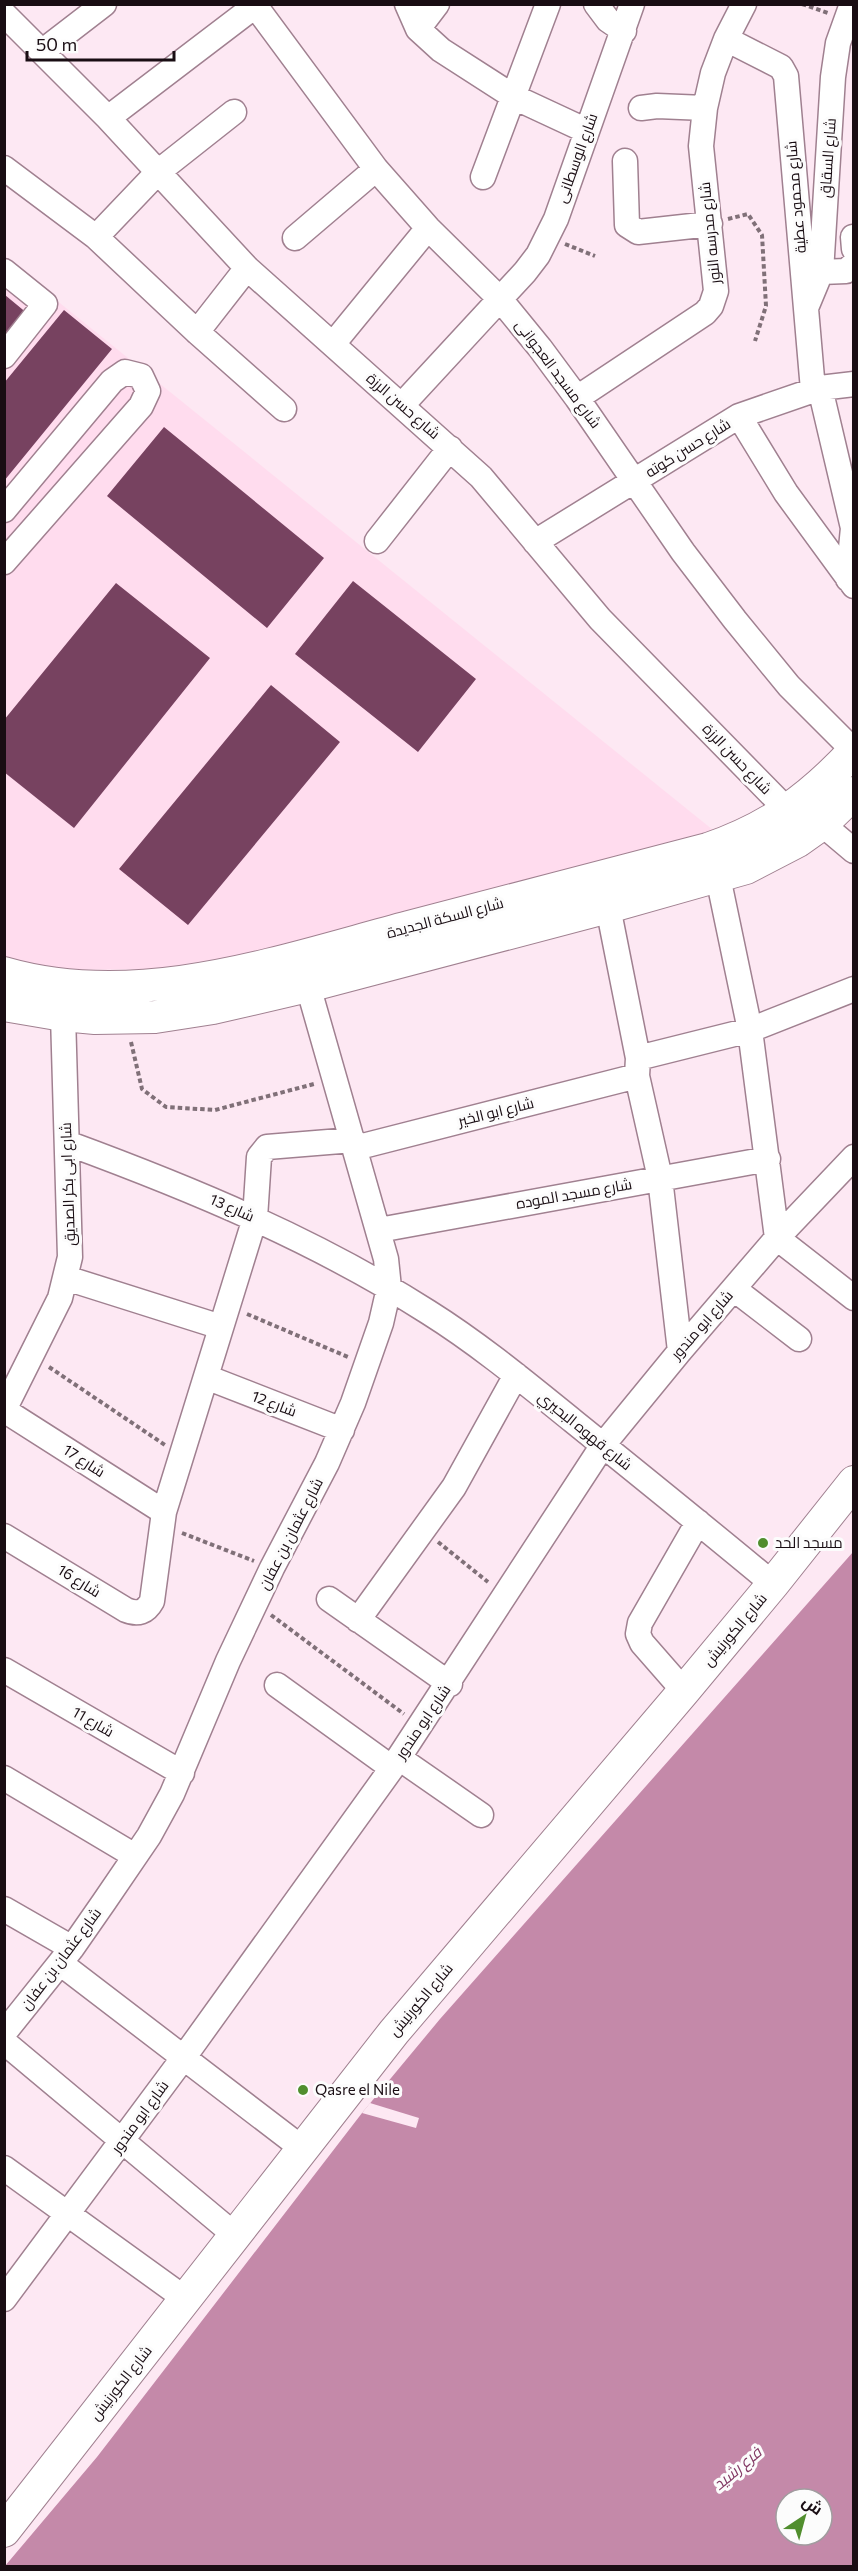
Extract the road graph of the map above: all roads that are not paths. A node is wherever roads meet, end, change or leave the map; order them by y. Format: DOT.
graph roads {
  1 [pos="104,4"];
  2 [pos="407,4"];
  3 [pos="437,4"];
  4 [pos="548,4"];
  5 [pos="596,4"];
  6 [pos="632,4"];
  7 [pos="744,4"];
  8 [pos="852,4"];
  9 [pos="254,5"];
  10 [pos="4,14"];
  11 [pos="418,28"];
  12 [pos="624,31"];
  13 [pos="726,39"];
  14 [pos="43,51"];
  15 [pos="514,97"];
  16 [pos="641,108"];
  17 [pos="705,108"];
  18 [pos="234,112"];
  19 [pos="108,118"];
  20 [pos="587,131"];
  21 [pos="625,161"];
  22 [pos="4,168"];
  23 [pos="376,169"];
  24 [pos="158,172"];
  25 [pos="483,177"];
  26 [pos="710,224"];
  27 [pos="428,228"];
  28 [pos="96,237"];
  29 [pos="853,237"];
  30 [pos="295,238"];
  31 [pos="854,249"];
  32 [pos="854,264"];
  33 [pos="247,268"];
  34 [pos="4,271"];
  35 [pos="821,272"];
  36 [pos="500,299"];
  37 [pos="805,311"];
  38 [pos="197,333"];
  39 [pos="333,345"];
  40 [pos="4,356"];
  41 [pos="854,384"];
  42 [pos="816,389"];
  43 [pos="577,398"];
  44 [pos="402,405"];
  45 [pos="284,409"];
  46 [pos="739,416"];
  47 [pos="450,448"];
  48 [pos="47,459"];
  49 [pos="633,481"];
  50 [pos="74,483"];
  51 [pos="4,510"];
  52 [pos="377,541"];
  53 [pos="535,542"];
  54 [pos="4,562"];
  55 [pos="851,582"];
  56 [pos="854,751"];
  57 [pos="854,793"];
  58 [pos="788,811"];
  59 [pos="822,824"];
  60 [pos="854,850"];
  61 [pos="718,876"];
  62 [pos="608,907"];
  63 [pos="4,973"];
  64 [pos="308,986"];
  65 [pos="854,989"];
  66 [pos="4,1005"];
  67 [pos="63,1015"];
  68 [pos="750,1030"];
  69 [pos="638,1067"];
  70 [pos="67,1143"];
  71 [pos="354,1144"];
  72 [pos="854,1157"];
  73 [pos="768,1159"];
  74 [pos="660,1178"];
  75 [pos="255,1218"];
  76 [pos="379,1230"];
  77 [pos="777,1238"];
  78 [pos="66,1278"];
  79 [pos="389,1288"];
  80 [pos="734,1289"];
  81 [pos="854,1298"];
  82 [pos="224,1317"];
  83 [pos="799,1338"];
  84 [pos="680,1351"];
  85 [pos="516,1375"];
  86 [pos="206,1377"];
  87 [pos="4,1410"];
  88 [pos="342,1430"];
  89 [pos="603,1445"];
  90 [pos="854,1482"];
  91 [pos="163,1519"];
  92 [pos="698,1522"];
  93 [pos="4,1536"];
  94 [pos="773,1584"];
  95 [pos="328,1599"];
  96 [pos="152,1601"];
  97 [pos="358,1620"];
  98 [pos="4,1670"];
  99 [pos="450,1684"];
  100 [pos="277,1685"];
  101 [pos="684,1691"];
  102 [pos="396,1763"];
  103 [pos="182,1773"];
  104 [pos="4,1778"];
  105 [pos="481,1815"];
  106 [pos="135,1856"];
  107 [pos="4,1908"];
  108 [pos="66,1956"];
  109 [pos="4,2033"];
  110 [pos="4,2042"];
  111 [pos="184,2057"];
  112 [pos="122,2140"];
  113 [pos="303,2149"];
  114 [pos="4,2168"];
  115 [pos="69,2213"];
  116 [pos="236,2236"];
  117 [pos="4,2299"];
  118 [pos="187,2300"];
  119 [pos="4,2531"];
  1 -- 14 [label="street"];
  2 -- 11 [label="street"];
  3 -- 11 [label="street"];
  4 -- 15 [label="street"];
  5 -- 12 [label="street"];
  6 -- 12 [label="street, شارع الوسطانى"];
  7 -- 13 [label="street, شارع مدرسه النور"];
  8 -- 35 [label="street, شارع السقاق"];
  9 -- 19 [label="street"];
  9 -- 23 [label="street, شارع مسجد العجوانى"];
  10 -- 14 [label="street, شارع حسن الرزة"];
  11 -- 15 [label="street"];
  12 -- 20 [label="street, شارع الوسطانى"];
  13 -- 17 [label="street, شارع مدرسه النور"];
  13 -- 37 [label="street, شارع محمود عطية"];
  14 -- 19 [label="street, شارع حسن الرزة"];
  15 -- 20 [label="street"];
  15 -- 25 [label="street"];
  16 -- 17 [label="street"];
  17 -- 26 [label="street, شارع مدرسه النور"];
  18 -- 24 [label="street"];
  19 -- 24 [label="street, شارع حسن الرزة"];
  20 -- 36 [label="street, شارع الوسطانى"];
  21 -- 26 [label="street"];
  22 -- 28 [label="street"];
  23 -- 27 [label="street, شارع مسجد العجوانى"];
  23 -- 30 [label="street"];
  24 -- 28 [label="street"];
  24 -- 33 [label="street, شارع حسن الرزة"];
  26 -- 43 [label="street, شارع مدرسه النور"];
  27 -- 36 [label="street, شارع مسجد العجوانى"];
  27 -- 39 [label="street"];
  28 -- 38 [label="street"];
  29 -- 31 [label="street"];
  32 -- 35 [label="street"];
  33 -- 38 [label="street"];
  33 -- 39 [label="street, شارع حسن الرزة"];
  34 -- 40 [label="street"];
  35 -- 37 [label="street, شارع السقاق"];
  36 -- 43 [label="street, شارع مسجد العجوانى"];
  36 -- 44 [label="street, شارع الوسطانى"];
  37 -- 42 [label="street, شارع محمود عطية"];
  38 -- 45 [label="street"];
  39 -- 44 [label="street, شارع حسن الرزة"];
  41 -- 42 [label="street, شارع حسن كوته"];
  42 -- 46 [label="street, شارع حسن كوته"];
  42 -- 55 [label="street, شارع محمود عطية"];
  43 -- 49 [label="street, شارع مسجد العجوانى"];
  44 -- 47 [label="street, شارع حسن الرزة"];
  46 -- 49 [label="street, شارع حسن كوته"];
  46 -- 55 [label="street"];
  47 -- 52 [label="street"];
  47 -- 53 [label="street, شارع حسن الرزة"];
  48 -- 50 [label="street"];
  48 -- 50 [label="street"];
  48 -- 51 [label="street"];
  49 -- 53 [label="street, شارع حسن كوته"];
  49 -- 56 [label="street, شارع مسجد العجوانى"];
  50 -- 54 [label="street"];
  53 -- 58 [label="street, شارع حسن الرزة"];
  56 -- 58 [label="main road, شارع السكة الجديدة"];
  57 -- 59 [label="main road, شارع السكة الجديدة"];
  58 -- 63 [label="main road, شارع السكة الجديدة"];
  59 -- 60 [label="street"];
  59 -- 61 [label="main road, شارع السكة الجديدة"];
  61 -- 62 [label="main road, شارع السكة الجديدة"];
  61 -- 68 [label="street"];
  62 -- 64 [label="main road, شارع السكة الجديدة"];
  62 -- 69 [label="street"];
  64 -- 67 [label="main road, شارع السكة الجديدة"];
  64 -- 71 [label="street, شارع عثمان بن عفان"];
  65 -- 68 [label="street, شارع ابو الخير"];
  66 -- 67 [label="main road, شارع السكة الجديدة"];
  67 -- 70 [label="street, شارع ابى بكر الصديق"];
  68 -- 69 [label="street, شارع ابو الخير"];
  68 -- 73 [label="street"];
  69 -- 71 [label="street, شارع ابو الخير"];
  69 -- 74 [label="street"];
  70 -- 75 [label="street, شارع 13"];
  70 -- 78 [label="street, شارع ابى بكر الصديق"];
  71 -- 75 [label="street, شارع ابو الخير"];
  71 -- 76 [label="street, شارع عثمان بن عفان"];
  72 -- 77 [label="street, شارع ابو مندور"];
  73 -- 74 [label="street, شارع مسجد الموده"];
  73 -- 77 [label="street"];
  74 -- 76 [label="street, شارع مسجد الموده"];
  74 -- 84 [label="street"];
  75 -- 79 [label="street, شارع 13"];
  75 -- 82 [label="street, شارع ابو الخير"];
  76 -- 79 [label="street, شارع عثمان بن عفان"];
  77 -- 80 [label="street, شارع ابو مندور"];
  77 -- 81 [label="street"];
  78 -- 82 [label="street"];
  78 -- 87 [label="street, شارع ابى بكر الصديق"];
  79 -- 85 [label="street, شارع قهوه البحيري"];
  79 -- 88 [label="street, شارع عثمان بن عفان"];
  80 -- 83 [label="street"];
  80 -- 84 [label="street, شارع ابو مندور"];
  82 -- 86 [label="street, شارع ابو الخير"];
  84 -- 89 [label="street, شارع ابو مندور"];
  85 -- 89 [label="street, شارع قهوه البحيري"];
  85 -- 97 [label="street"];
  86 -- 88 [label="street, شارع 12"];
  86 -- 91 [label="street, شارع ابو الخير"];
  87 -- 91 [label="street, شارع 17"];
  88 -- 103 [label="street, شارع عثمان بن عفان"];
  89 -- 92 [label="street, شارع قهوه البحيري"];
  89 -- 99 [label="street, شارع ابو مندور"];
  90 -- 94 [label="main road, شارع الكورنيش"];
  91 -- 96 [label="street, شارع ابو الخير"];
  92 -- 94 [label="street, شارع قهوه البحيري"];
  92 -- 101 [label="street"];
  93 -- 96 [label="street, شارع 16"];
  94 -- 101 [label="main road, شارع الكورنيش"];
  95 -- 97 [label="street"];
  97 -- 99 [label="street"];
  98 -- 103 [label="street, شارع 11"];
  99 -- 102 [label="street, شارع ابو مندور"];
  100 -- 102 [label="street"];
  101 -- 113 [label="main road, شارع الكورنيش"];
  102 -- 105 [label="street"];
  102 -- 111 [label="street, شارع ابو مندور"];
  103 -- 106 [label="street, شارع عثمان بن عفان"];
  104 -- 106 [label="street"];
  106 -- 108 [label="street, شارع عثمان بن عفان"];
  107 -- 108 [label="street"];
  108 -- 109 [label="street, شارع عثمان بن عفان"];
  108 -- 111 [label="street"];
  110 -- 112 [label="street"];
  111 -- 112 [label="street, شارع ابو مندور"];
  111 -- 113 [label="street"];
  112 -- 115 [label="street, شارع ابو مندور"];
  112 -- 116 [label="street"];
  113 -- 116 [label="main road, شارع الكورنيش"];
  114 -- 115 [label="street"];
  115 -- 117 [label="street, شارع ابو مندور"];
  115 -- 118 [label="street"];
  116 -- 118 [label="main road, شارع الكورنيش"];
  118 -- 119 [label="main road, شارع الكورنيش"];
}
